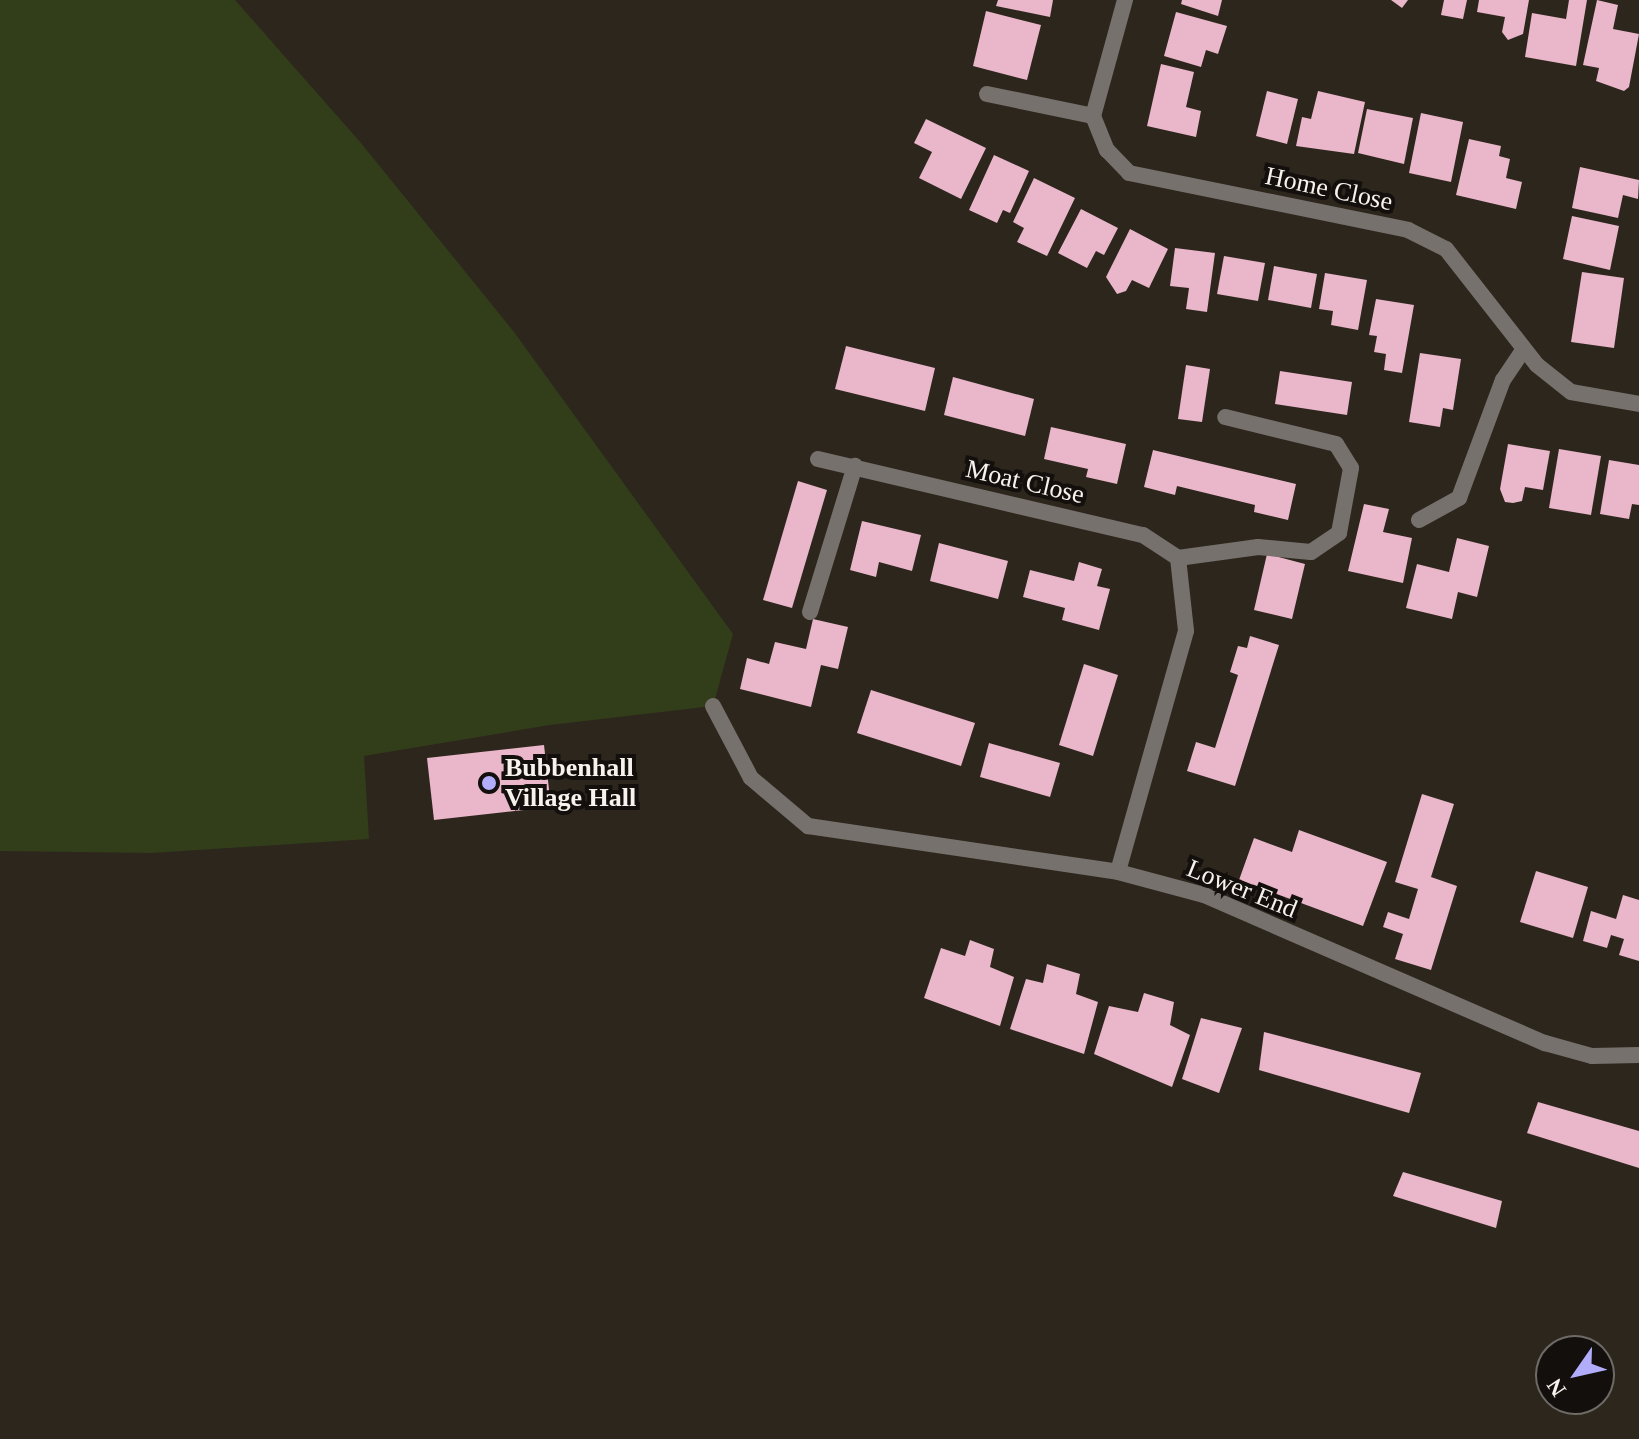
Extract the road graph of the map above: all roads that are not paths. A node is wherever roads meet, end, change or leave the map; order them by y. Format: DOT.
graph roads {
  1 [pos="1125,0"];
  2 [pos="987,94"];
  3 [pos="1093,116"];
  4 [pos="1524,349"];
  5 [pos="1639,404"];
  6 [pos="1225,417"];
  7 [pos="818,459"];
  8 [pos="855,466"];
  9 [pos="1419,520"];
  10 [pos="1178,558"];
  11 [pos="810,612"];
  12 [pos="713,706"];
  13 [pos="1118,872"];
  14 [pos="1639,1055"];
  1 -- 3 [label="street"];
  2 -- 3 [label="street"];
  3 -- 4 [label="street, Home Close"];
  4 -- 5 [label="street, Home Close"];
  4 -- 9 [label="street"];
  6 -- 10 [label="street"];
  7 -- 8 [label="street, Moat Close"];
  8 -- 10 [label="street, Moat Close"];
  8 -- 11 [label="street"];
  10 -- 13 [label="street"];
  12 -- 13 [label="street, Lower End"];
  13 -- 14 [label="street, Lower End"];
}
